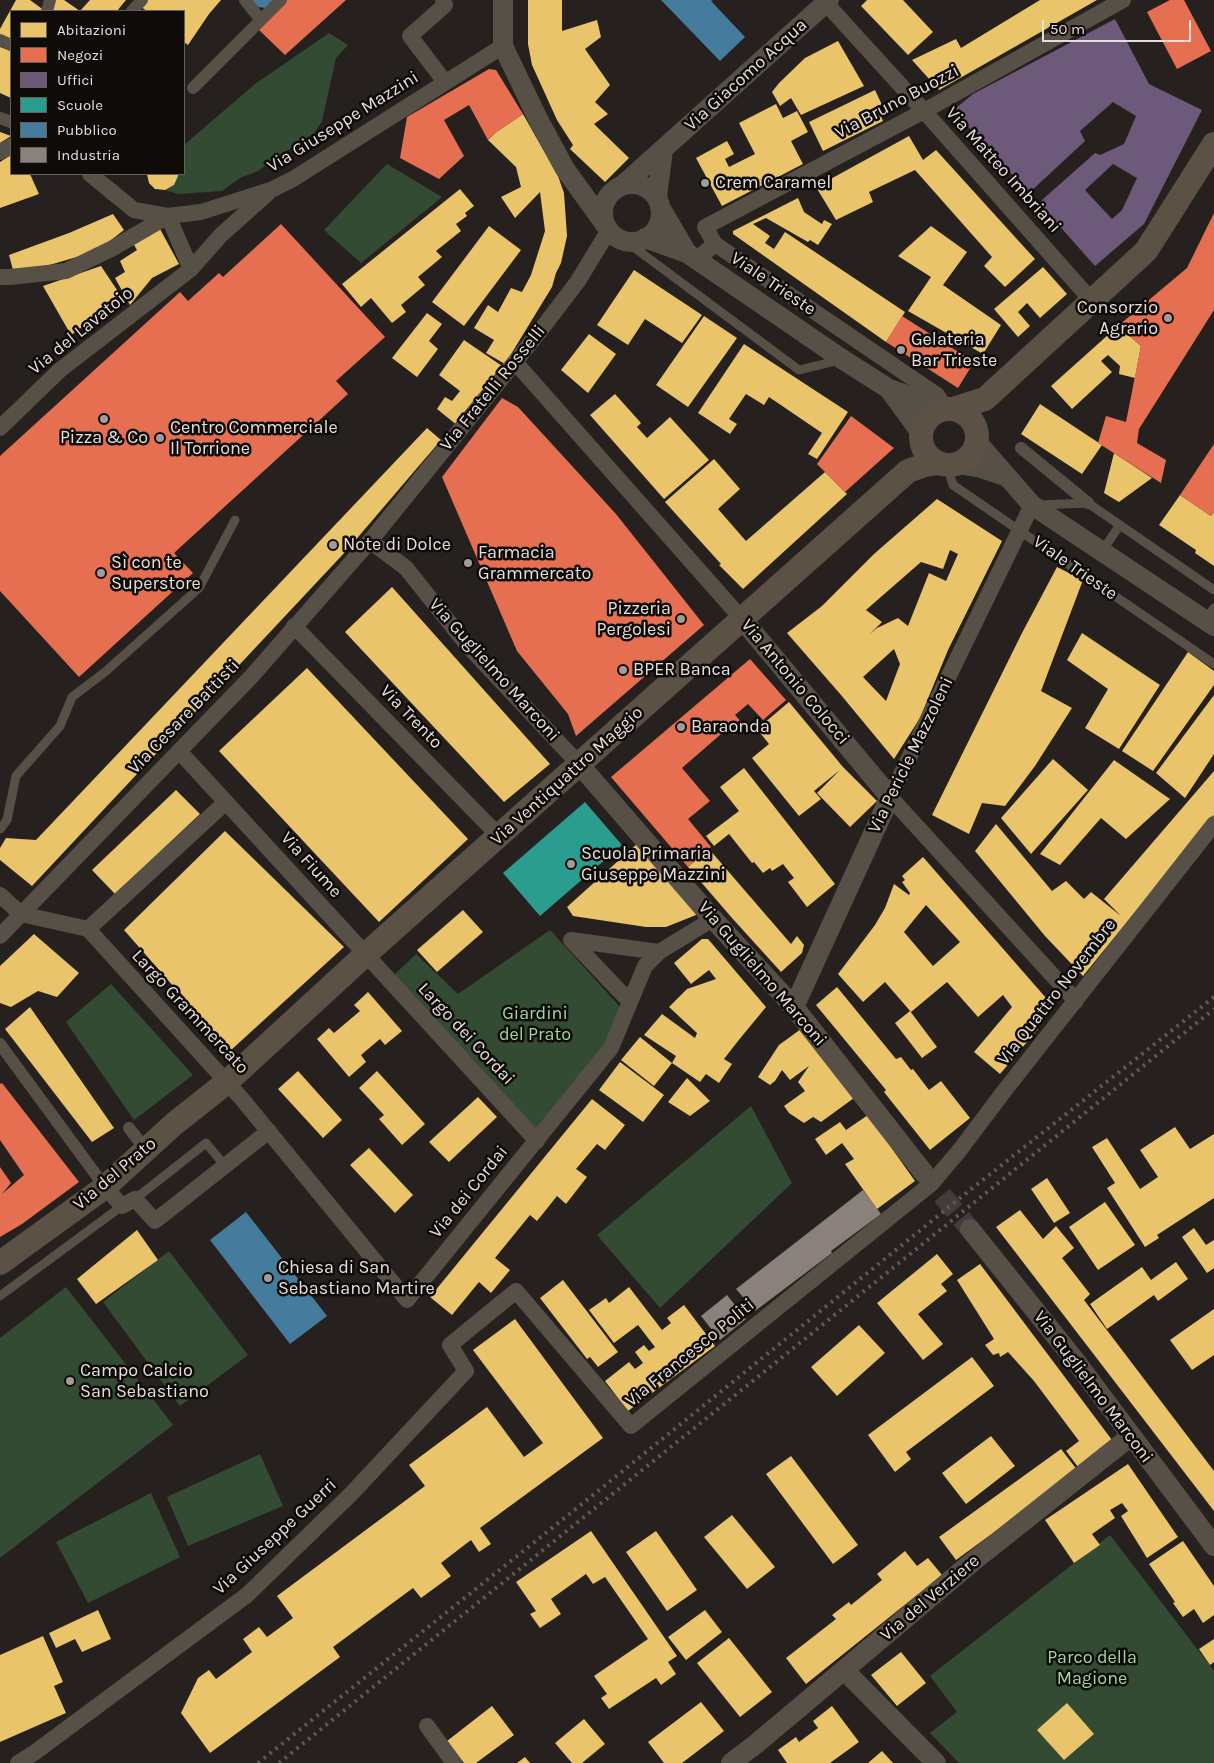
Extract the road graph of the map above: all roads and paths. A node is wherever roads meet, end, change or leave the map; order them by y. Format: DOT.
graph roads {
  1 [pos="142,0"];
  2 [pos="245,0"];
  3 [pos="281,0"];
  4 [pos="442,0"];
  5 [pos="502,0"];
  6 [pos="1123,0"];
  7 [pos="826,1"];
  8 [pos="133,10"];
  9 [pos="260,19"];
  10 [pos="503,46"];
  11 [pos="445,82"];
  12 [pos="193,88"];
  13 [pos="924,111"];
  14 [pos="1213,143"];
  15 [pos="664,150"];
  16 [pos="565,169"];
  17 [pos="91,175"];
  18 [pos="618,188"];
  19 [pos="273,189"];
  20 [pos="659,202"];
  21 [pos="168,216"];
  22 [pos="616,235"];
  23 [pos="645,238"];
  24 [pos="715,244"];
  25 [pos="692,256"];
  26 [pos="191,268"];
  27 [pos="0,277"];
  28 [pos="1092,301"];
  29 [pos="842,359"];
  30 [pos="515,362"];
  31 [pos="889,389"];
  32 [pos="985,399"];
  33 [pos="945,410"];
  34 [pos="0,428"];
  35 [pos="976,434"];
  36 [pos="921,439"];
  37 [pos="1021,448"];
  38 [pos="948,464"];
  39 [pos="908,471"];
  40 [pos="1007,477"];
  41 [pos="1088,503"];
  42 [pos="1032,505"];
  43 [pos="235,520"];
  44 [pos="1120,525"];
  45 [pos="1020,530"];
  46 [pos="370,541"];
  47 [pos="1102,551"];
  48 [pos="1214,590"];
  49 [pos="1211,618"];
  50 [pos="742,619"];
  51 [pos="294,626"];
  52 [pos="1214,664"];
  53 [pos="179,751"];
  54 [pos="579,764"];
  55 [pos="890,797"];
  56 [pos="226,802"];
  57 [pos="1214,824"];
  58 [pos="0,829"];
  59 [pos="499,836"];
  60 [pos="0,895"];
  61 [pos="21,914"];
  62 [pos="713,919"];
  63 [pos="88,929"];
  64 [pos="0,936"];
  65 [pos="659,952"];
  66 [pos="366,954"];
  67 [pos="1076,1001"];
  68 [pos="630,1002"];
  69 [pos="794,1007"];
  70 [pos="0,1044"];
  71 [pos="227,1082"];
  72 [pos="129,1128"];
  73 [pos="269,1131"];
  74 [pos="537,1141"];
  75 [pos="146,1150"];
  76 [pos="225,1166"];
  77 [pos="927,1178"];
  78 [pos="105,1187"];
  79 [pos="129,1202"];
  80 [pos="970,1229"];
  81 [pos="0,1263"];
  82 [pos="0,1296"];
  83 [pos="450,1345"];
  84 [pos="1131,1436"];
  85 [pos="1214,1546"];
  86 [pos="844,1670"];
  87 [pos="427,1726"];
  88 [pos="18,1763"];
  89 [pos="454,1763"];
  90 [pos="730,1763"];
  91 [pos="936,1763"];
  1 -- 8 [label="street"];
  2 -- 9 [label="street"];
  3 -- 9 [label="street"];
  4 -- 11 [label="street"];
  5 -- 10 [label="street"];
  6 -- 13 [label="street, Via Bruno Buozzi"];
  7 -- 13 [label="street, Via Matteo Imbriani"];
  7 -- 15 [label="street, Via Giacomo Acqua"];
  9 -- 12 [label="street"];
  10 -- 11 [label="street, Via Giuseppe Mazzini"];
  10 -- 16 [label="street"];
  11 -- 19 [label="street, Via Giuseppe Mazzini"];
  13 -- 24 [label="street, Via Bruno Buozzi"];
  13 -- 28 [label="street, Via Matteo Imbriani"];
  14 -- 28 [label="main road"];
  15 -- 18 [label="street, Via Giacomo Acqua"];
  15 -- 20 [label="street"];
  16 -- 18 [label="street"];
  16 -- 22 [label="street"];
  17 -- 21 [label="street, Via Giuseppe Mazzini"];
  18 -- 20 [label="street"];
  18 -- 22 [label="street"];
  19 -- 21 [label="street, Via Giuseppe Mazzini"];
  19 -- 26 [label="street, Via del Lavatoio"];
  20 -- 23 [label="street"];
  20 -- 25 [label="street, Viale Trieste"];
  21 -- 26 [label="street"];
  21 -- 27 [label="street"];
  22 -- 23 [label="street"];
  22 -- 29 [label="lane"];
  22 -- 30 [label="street, Via Fratelli Rosselli"];
  23 -- 25 [label="street, Viale Trieste"];
  24 -- 25 [label="street, Viale Trieste"];
  24 -- 33 [label="street, Viale Trieste"];
  25 -- 29 [label="street, Viale Trieste"];
  26 -- 34 [label="street, Via del Lavatoio"];
  28 -- 32 [label="main road"];
  29 -- 31 [label="street, Viale Trieste"];
  30 -- 46 [label="street, Via Fratelli Rosselli"];
  30 -- 50 [label="street, Via Antonio Colocci"];
  31 -- 33 [label="street, Viale Trieste"];
  31 -- 36 [label="street, Viale Trieste"];
  32 -- 33 [label="main road"];
  32 -- 35 [label="main road"];
  33 -- 35 [label="main road, Viale Trieste"];
  33 -- 36 [label="main road"];
  35 -- 38 [label="main road"];
  35 -- 40 [label="street, Viale Trieste"];
  36 -- 38 [label="main road, Viale Trieste"];
  36 -- 39 [label="main road, Via Ventiquattro Maggio"];
  37 -- 41 [label="street"];
  38 -- 39 [label="main road, Via Ventiquattro Maggio"];
  38 -- 40 [label="street, Viale Trieste"];
  38 -- 45 [label="lane, Viale Trieste"];
  39 -- 50 [label="main road, Via Ventiquattro Maggio"];
  40 -- 42 [label="street, Viale Trieste"];
  41 -- 42 [label="lane"];
  41 -- 44 [label="lane"];
  42 -- 45 [label="street, Via Pericle Mazzoleni"];
  42 -- 47 [label="street, Viale Trieste"];
  43 -- 58 [label="lane"];
  44 -- 47 [label="lane, Viale Trieste"];
  44 -- 48 [label="lane"];
  45 -- 52 [label="lane, Viale Trieste"];
  45 -- 55 [label="street, Via Pericle Mazzoleni"];
  46 -- 51 [label="street, Via Cesare Battisti"];
  46 -- 54 [label="street, Via Guglielmo Marconi"];
  47 -- 49 [label="street, Viale Trieste"];
  50 -- 54 [label="main road, Via Ventiquattro Maggio"];
  50 -- 55 [label="street, Via Antonio Colocci"];
  51 -- 53 [label="street, Via Cesare Battisti"];
  51 -- 59 [label="street, Via Trento"];
  53 -- 56 [label="street, Via Fiume"];
  53 -- 61 [label="street, Via Cesare Battisti"];
  54 -- 59 [label="main road, Via Ventiquattro Maggio"];
  54 -- 62 [label="street, Via Guglielmo Marconi"];
  55 -- 67 [label="street, Via Antonio Colocci"];
  55 -- 69 [label="street, Via Pericle Mazzoleni"];
  56 -- 63 [label="street"];
  56 -- 66 [label="street, Via Fiume"];
  57 -- 67 [label="street, Via Quattro Novembre"];
  59 -- 66 [label="main road, Via Ventiquattro Maggio"];
  60 -- 61 [label="street"];
  61 -- 63 [label="street"];
  61 -- 64 [label="street, Via Cesare Battisti"];
  62 -- 65 [label="street, Via dei Cordai"];
  62 -- 69 [label="street, Via Guglielmo Marconi"];
  63 -- 71 [label="street, Largo Grammercato"];
  65 -- 68 [label="street, Via dei Cordai"];
  65 -- 68 [label="street"];
  66 -- 71 [label="main road, Via Ventiquattro Maggio"];
  66 -- 74 [label="street, Largo dei Cordai"];
  67 -- 77 [label="street, Via Quattro Novembre"];
  68 -- 74 [label="street, Via dei Cordai"];
  69 -- 77 [label="street, Via Guglielmo Marconi"];
  70 -- 78 [label="street"];
  71 -- 73 [label="street, Largo Grammercato"];
  71 -- 75 [label="main road, Via del Prato"];
  72 -- 75 [label="street"];
  73 -- 74 [label="street, Via dei Cordai"];
  73 -- 76 [label="street"];
  75 -- 78 [label="main road, Via del Prato"];
  76 -- 79 [label="street"];
  76 -- 79 [label="lane"];
  77 -- 83 [label="street, Via Francesco Politi"];
  78 -- 79 [label="street"];
  78 -- 81 [label="main road, Via del Prato"];
  79 -- 82 [label="lane"];
  80 -- 84 [label="street, Via Guglielmo Marconi"];
  83 -- 88 [label="street, Via Giuseppe Guerri"];
  84 -- 85 [label="street, Via Guglielmo Marconi"];
  84 -- 86 [label="street, Via del Verziere"];
  86 -- 90 [label="street, Via del Verziere"];
  86 -- 91 [label="street"];
  87 -- 89 [label="street"];
}
